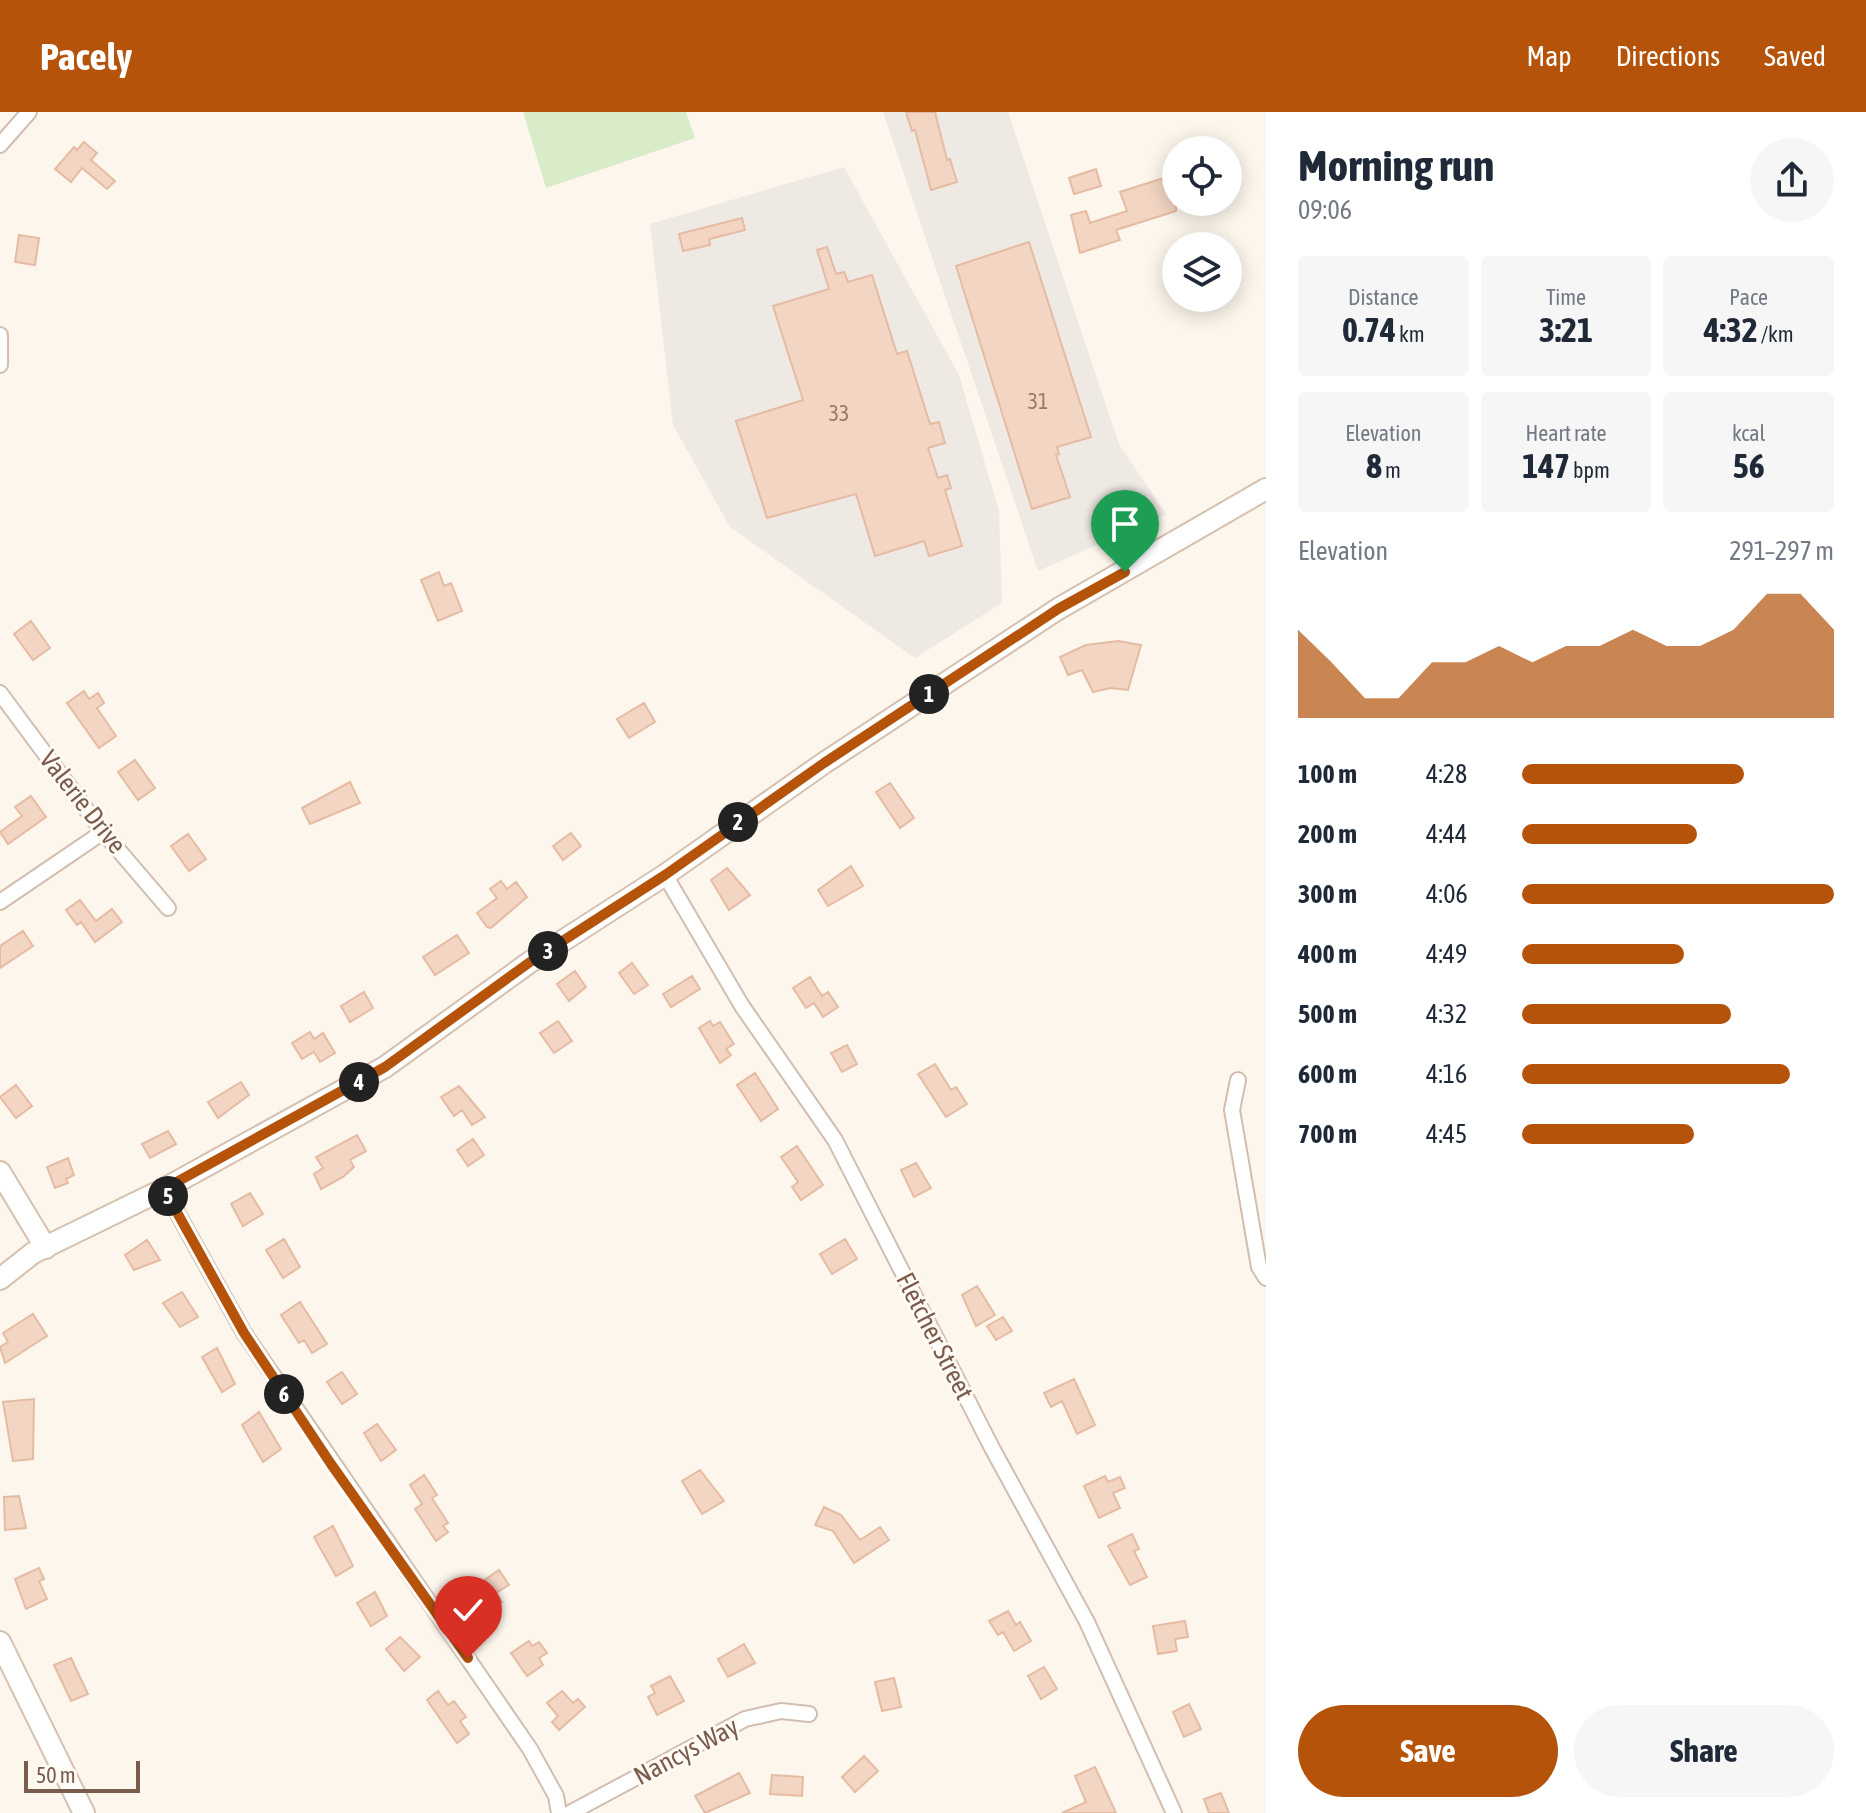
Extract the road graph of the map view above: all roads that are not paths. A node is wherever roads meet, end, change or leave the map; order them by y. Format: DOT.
graph roads {
  1 [pos="29,112"];
  2 [pos="0,145"];
  3 [pos="0,335"];
  4 [pos="0,365"];
  5 [pos="1266,489"];
  6 [pos="0,693"];
  7 [pos="103,832"];
  8 [pos="665,875"];
  9 [pos="0,902"];
  10 [pos="168,908"];
  11 [pos="1238,1080"];
  12 [pos="0,1172"];
  13 [pos="164,1189"];
  14 [pos="46,1248"];
  15 [pos="1266,1278"];
  16 [pos="0,1279"];
  17 [pos="0,1642"];
  18 [pos="809,1714"];
  19 [pos="84,1813"];
  20 [pos="559,1813"];
  21 [pos="570,1813"];
  22 [pos="1174,1813"];
  1 -- 2 [label="street"];
  3 -- 4 [label="street"];
  5 -- 8 [label="street"];
  6 -- 7 [label="street, Valerie Drive"];
  7 -- 9 [label="street"];
  7 -- 10 [label="street, Valerie Drive"];
  8 -- 13 [label="street"];
  8 -- 22 [label="street, Fletcher Street"];
  11 -- 15 [label="street"];
  12 -- 14 [label="street"];
  13 -- 14 [label="street"];
  13 -- 20 [label="street"];
  14 -- 16 [label="street"];
  17 -- 19 [label="street"];
  18 -- 21 [label="street, Nancys Way"];
}
